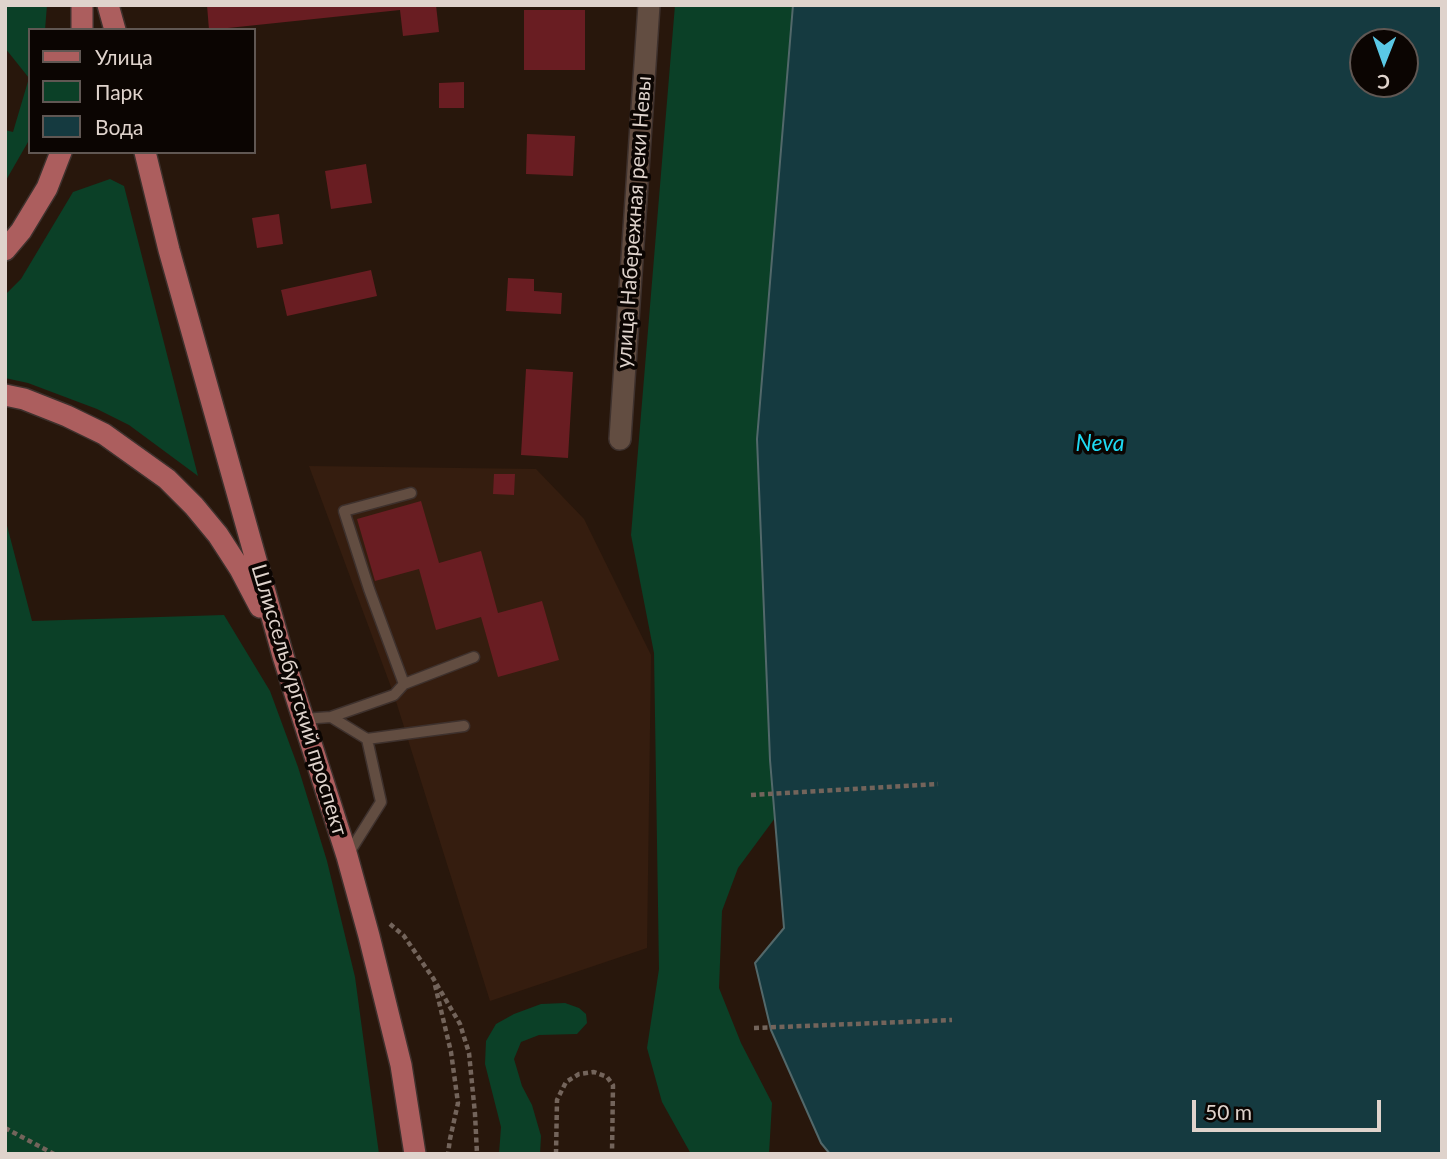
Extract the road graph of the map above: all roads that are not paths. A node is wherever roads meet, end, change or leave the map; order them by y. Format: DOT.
graph roads {
  1 [pos="82,5"];
  2 [pos="108,5"];
  3 [pos="649,5"];
  4 [pos="82,28"];
  5 [pos="114,28"];
  6 [pos="60,154"];
  7 [pos="145,154"];
  8 [pos="5,250"];
  9 [pos="5,395"];
  10 [pos="620,439"];
  11 [pos="411,493"];
  12 [pos="283,656"];
  13 [pos="474,657"];
  14 [pos="404,684"];
  15 [pos="331,718"];
  16 [pos="303,719"];
  17 [pos="464,726"];
  18 [pos="367,739"];
  19 [pos="347,856"];
  20 [pos="415,1154"];
  1 -- 4 [label="main road"];
  2 -- 5 [label="main road"];
  3 -- 10 [label="street, улица Набережная реки Невы"];
  6 -- 8 [label="main road"];
  7 -- 12 [label="main road, Шлиссельбургский проспект"];
  9 -- 12 [label="main road"];
  11 -- 14 [label="lane"];
  12 -- 16 [label="main road, Шлиссельбургский проспект"];
  13 -- 14 [label="lane"];
  14 -- 15 [label="lane"];
  15 -- 16 [label="lane"];
  15 -- 18 [label="lane"];
  16 -- 19 [label="main road, Шлиссельбургский проспект"];
  17 -- 18 [label="lane"];
  18 -- 19 [label="lane"];
  19 -- 20 [label="main road, Шлиссельбургский проспект"];
}
